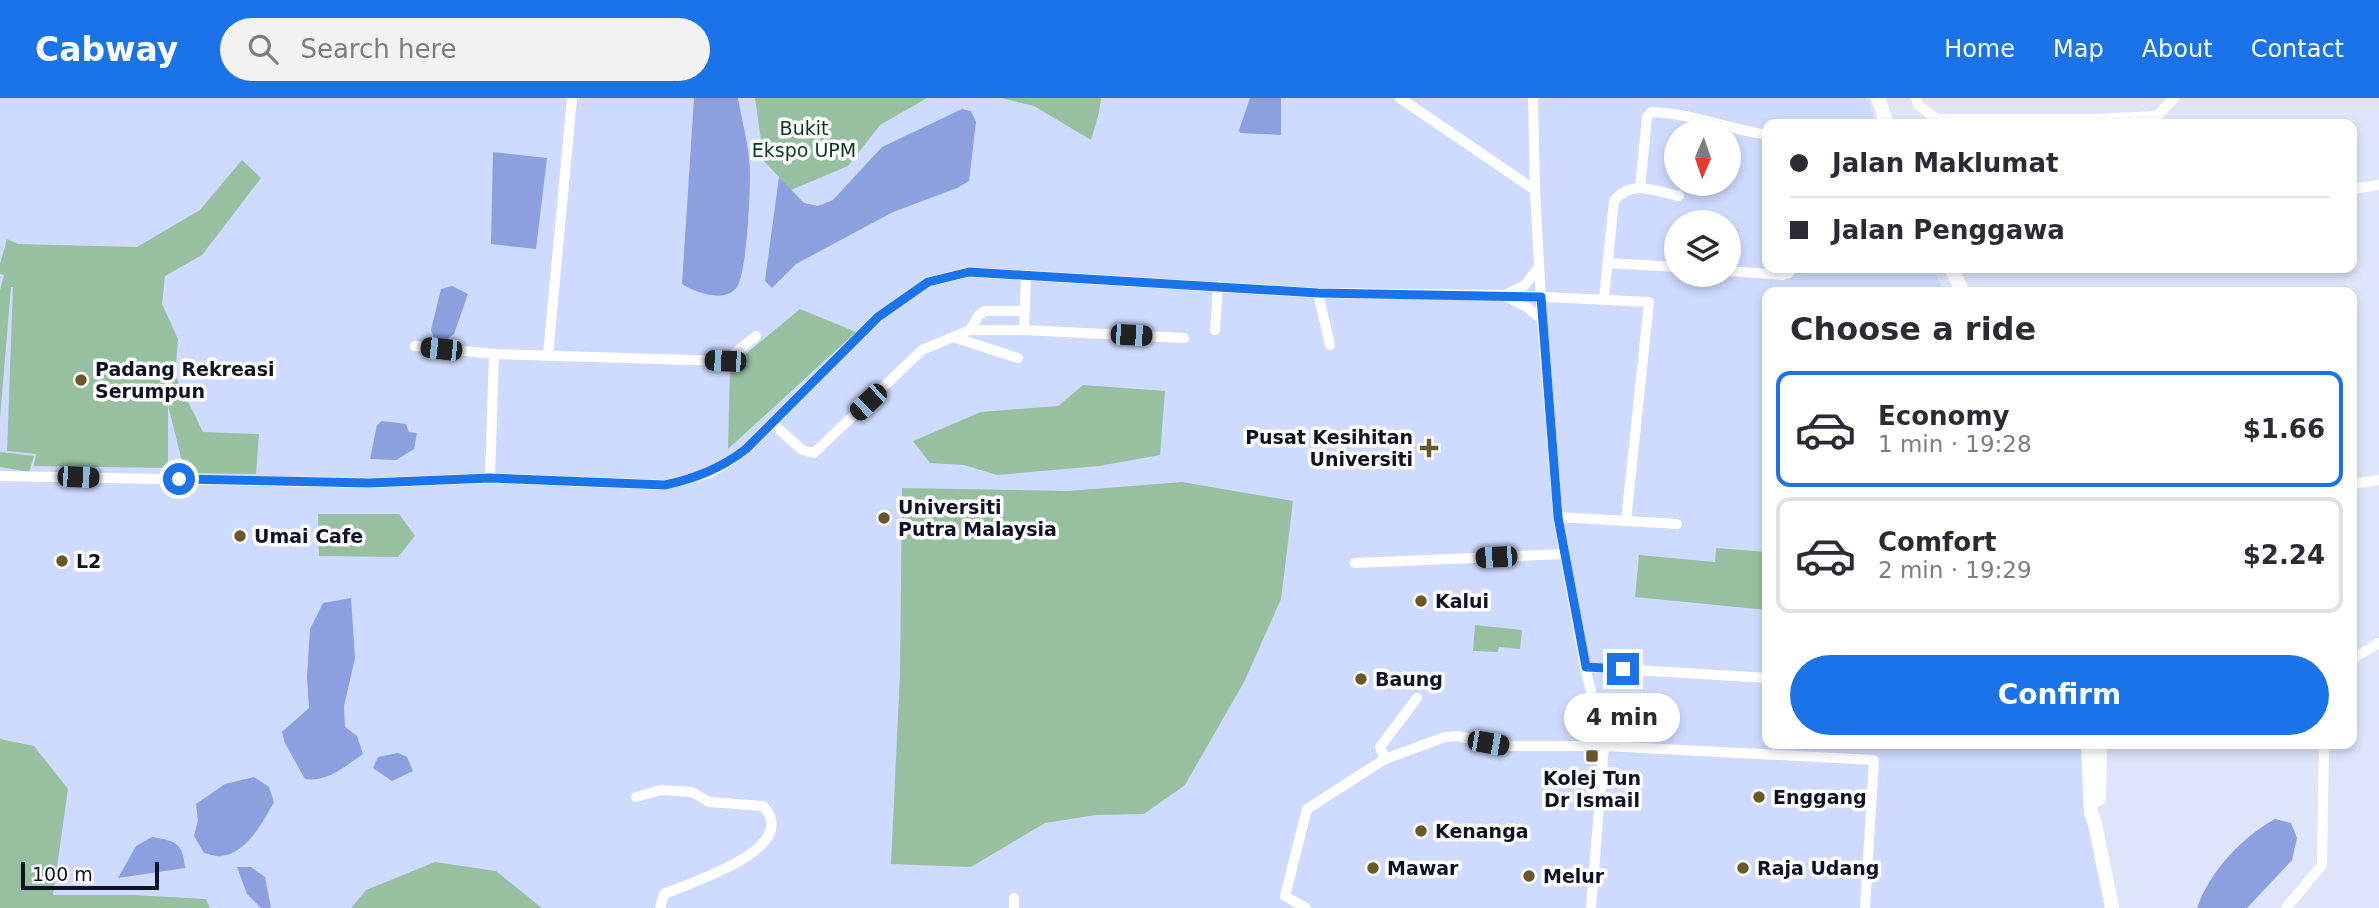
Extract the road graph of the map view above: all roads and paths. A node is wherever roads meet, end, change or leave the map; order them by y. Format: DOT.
graph roads {
  1 [pos="572,98"];
  2 [pos="1400,98"];
  3 [pos="1533,98"];
  4 [pos="1878,98"];
  5 [pos="1916,98"];
  6 [pos="2174,98"];
  7 [pos="1885,119"];
  8 [pos="1762,134"];
  9 [pos="2379,185"];
  10 [pos="2357,187"];
  11 [pos="1640,188"];
  12 [pos="1535,190"];
  13 [pos="1664,193"];
  14 [pos="1608,263"];
  15 [pos="1664,266"];
  16 [pos="1539,267"];
  17 [pos="1741,272"];
  18 [pos="1790,273"];
  19 [pos="1026,275"];
  20 [pos="1218,286"];
  21 [pos="1318,293"];
  22 [pos="1503,295"];
  23 [pos="1541,297"];
  24 [pos="1604,299"];
  25 [pos="1025,311"];
  26 [pos="1542,320"];
  27 [pos="970,330"];
  28 [pos="1024,330"];
  29 [pos="1215,330"];
  30 [pos="756,336"];
  31 [pos="953,337"];
  32 [pos="1184,338"];
  33 [pos="1330,345"];
  34 [pos="415,346"];
  35 [pos="494,354"];
  36 [pos="548,355"];
  37 [pos="1018,358"];
  38 [pos="772,423"];
  39 [pos="0,474"];
  40 [pos="490,478"];
  41 [pos="2379,480"];
  42 [pos="2357,483"];
  43 [pos="1558,517"];
  44 [pos="1626,521"];
  45 [pos="1677,524"];
  46 [pos="1564,554"];
  47 [pos="1356,563"];
  48 [pos="2379,643"];
  49 [pos="2357,656"];
  50 [pos="1586,667"];
  51 [pos="1762,678"];
  52 [pos="1417,698"];
  53 [pos="1604,746"];
  54 [pos="2088,749"];
  55 [pos="2100,749"];
  56 [pos="2324,749"];
  57 [pos="1385,759"];
  58 [pos="635,797"];
  59 [pos="2095,824"];
  60 [pos="660,908"];
  61 [pos="1306,908"];
  62 [pos="1591,908"];
  63 [pos="1865,908"];
  64 [pos="2112,908"];
  65 [pos="2286,908"];
  1 -- 36 [label="street"];
  2 -- 12 [label="street"];
  3 -- 12 [label="street"];
  4 -- 7 [label="street"];
  5 -- 6 [label="street"];
  8 -- 11 [label="street"];
  9 -- 10 [label="street"];
  11 -- 13 [label="street"];
  11 -- 14 [label="street"];
  12 -- 16 [label="street"];
  14 -- 15 [label="street"];
  14 -- 24 [label="street"];
  16 -- 22 [label="street"];
  16 -- 23 [label="street"];
  17 -- 18 [label="street"];
  19 -- 20 [label="street"];
  19 -- 25 [label="street"];
  19 -- 38 [label="street"];
  20 -- 21 [label="street"];
  20 -- 29 [label="street"];
  21 -- 22 [label="street"];
  21 -- 33 [label="street"];
  22 -- 23 [label="street"];
  22 -- 26 [label="street"];
  23 -- 24 [label="street"];
  23 -- 26 [label="street"];
  24 -- 44 [label="street"];
  25 -- 27 [label="street"];
  25 -- 28 [label="street"];
  26 -- 43 [label="street"];
  27 -- 28 [label="street"];
  27 -- 31 [label="street"];
  28 -- 32 [label="street"];
  30 -- 36 [label="street"];
  31 -- 37 [label="street"];
  31 -- 38 [label="street"];
  34 -- 35 [label="street"];
  35 -- 36 [label="street"];
  35 -- 40 [label="street"];
  38 -- 40 [label="street"];
  39 -- 40 [label="street"];
  41 -- 42 [label="street"];
  43 -- 44 [label="street"];
  43 -- 46 [label="street"];
  44 -- 45 [label="street"];
  46 -- 47 [label="street"];
  46 -- 50 [label="street"];
  48 -- 49 [label="street"];
  50 -- 51 [label="street"];
  50 -- 53 [label="street"];
  52 -- 57 [label="street"];
  53 -- 57 [label="street"];
  53 -- 62 [label="street"];
  53 -- 63 [label="street"];
  54 -- 59 [label="street"];
  55 -- 59 [label="street"];
  56 -- 65 [label="street"];
  57 -- 61 [label="street"];
  58 -- 60 [label="street"];
  59 -- 64 [label="street"];
}
